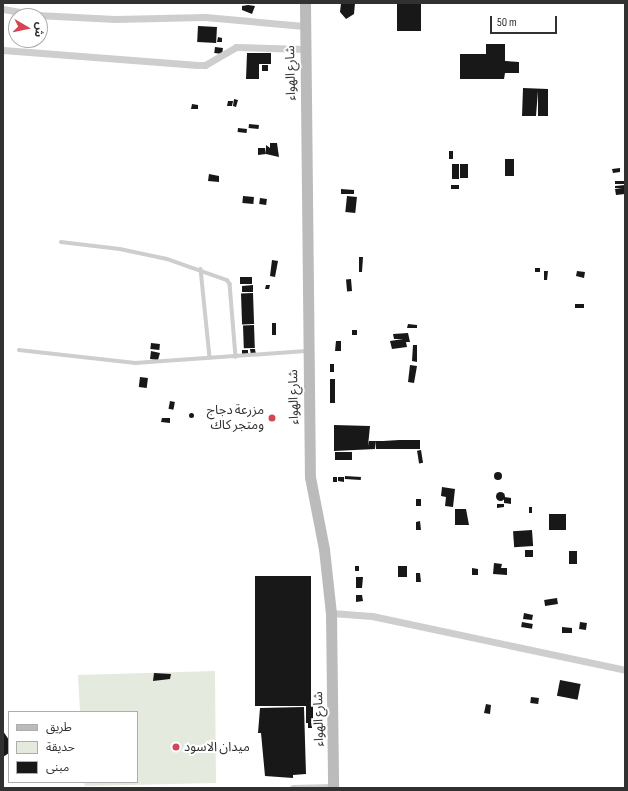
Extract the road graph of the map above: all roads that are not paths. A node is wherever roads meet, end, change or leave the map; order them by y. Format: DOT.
graph roads {
  1 [pos="305,3"];
  2 [pos="3,9"];
  3 [pos="304,26"];
  4 [pos="305,49"];
  5 [pos="3,50"];
  6 [pos="61,242"];
  7 [pos="201,269"];
  8 [pos="18,350"];
  9 [pos="308,350"];
  10 [pos="210,358"];
  11 [pos="236,358"];
  12 [pos="331,613"];
  13 [pos="625,670"];
  14 [pos="293,788"];
  15 [pos="333,788"];
  1 -- 3 [label="street, شارع الهواء"];
  2 -- 3 [label="street"];
  3 -- 4 [label="street, شارع الهواء"];
  4 -- 5 [label="street"];
  4 -- 9 [label="street, شارع الهواء"];
  6 -- 7 [label="lane"];
  7 -- 10 [label="lane"];
  7 -- 11 [label="lane"];
  8 -- 10 [label="lane"];
  9 -- 11 [label="lane"];
  9 -- 12 [label="street, شارع الهواء"];
  10 -- 11 [label="lane"];
  12 -- 13 [label="street"];
  12 -- 15 [label="street, شارع الهواء"];
  14 -- 15 [label="street"];
}
